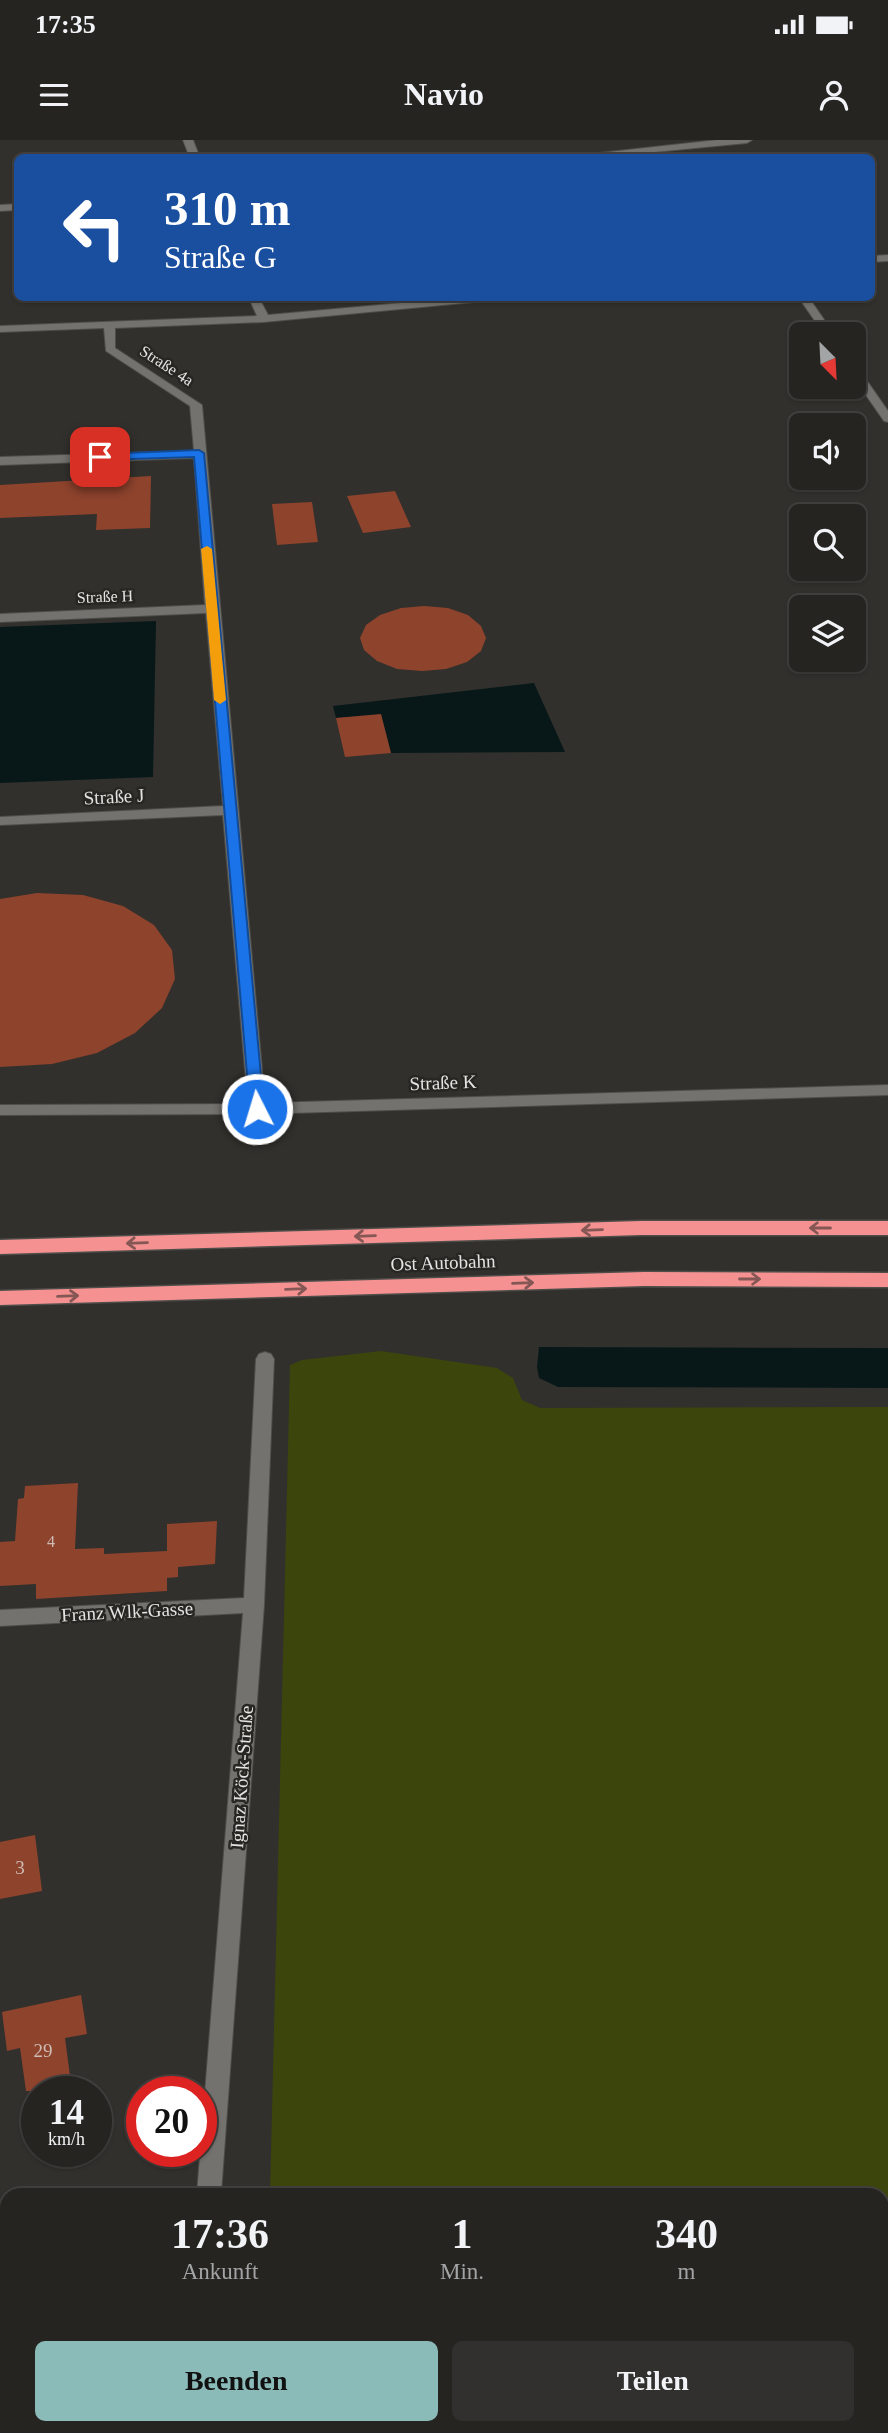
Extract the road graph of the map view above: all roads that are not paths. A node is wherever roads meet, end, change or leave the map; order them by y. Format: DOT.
graph roads {
  1 [pos="747,140"];
  2 [pos="684,143"];
  3 [pos="592,154"];
  4 [pos="255,301"];
  5 [pos="455,301"];
  6 [pos="806,301"];
  7 [pos="264,320"];
  8 [pos="821,322"];
  9 [pos="109,325"];
  10 [pos="0,329"];
  11 [pos="866,387"];
  12 [pos="888,419"];
  13 [pos="199,453"];
  14 [pos="0,461"];
  15 [pos="212,609"];
  16 [pos="0,618"];
  17 [pos="230,810"];
  18 [pos="0,821"];
  19 [pos="888,1090"];
  20 [pos="257,1109"];
  21 [pos="0,1110"];
  22 [pos="888,1228"];
  23 [pos="0,1247"];
  24 [pos="888,1280"];
  25 [pos="0,1298"];
  26 [pos="265,1359"];
  27 [pos="254,1605"];
  28 [pos="0,1618"];
  29 [pos="209,2188"];
  1 -- 2 [label="street"];
  2 -- 3 [label="street"];
  4 -- 7 [label="street"];
  5 -- 7 [label="street"];
  6 -- 8 [label="street"];
  7 -- 9 [label="street"];
  9 -- 10 [label="street"];
  9 -- 13 [label="street, Straße 4a"];
  11 -- 12 [label="street"];
  13 -- 14 [label="street"];
  13 -- 15 [label="street, Straße 4a"];
  15 -- 16 [label="street, Straße H"];
  15 -- 17 [label="street, Straße 4a"];
  17 -- 18 [label="street, Straße J"];
  17 -- 20 [label="street, Straße 4a"];
  19 -- 20 [label="street, Straße K"];
  20 -- 21 [label="street, Straße K"];
  22 -- 23 [label="highway, Ost Autobahn, one-way"];
  25 -- 24 [label="highway, Ost Autobahn, one-way"];
  26 -- 27 [label="street, Ignaz Köck-Straße"];
  27 -- 28 [label="street, Franz Wlk-Gasse"];
  27 -- 29 [label="street, Ignaz Köck-Straße"];
}
